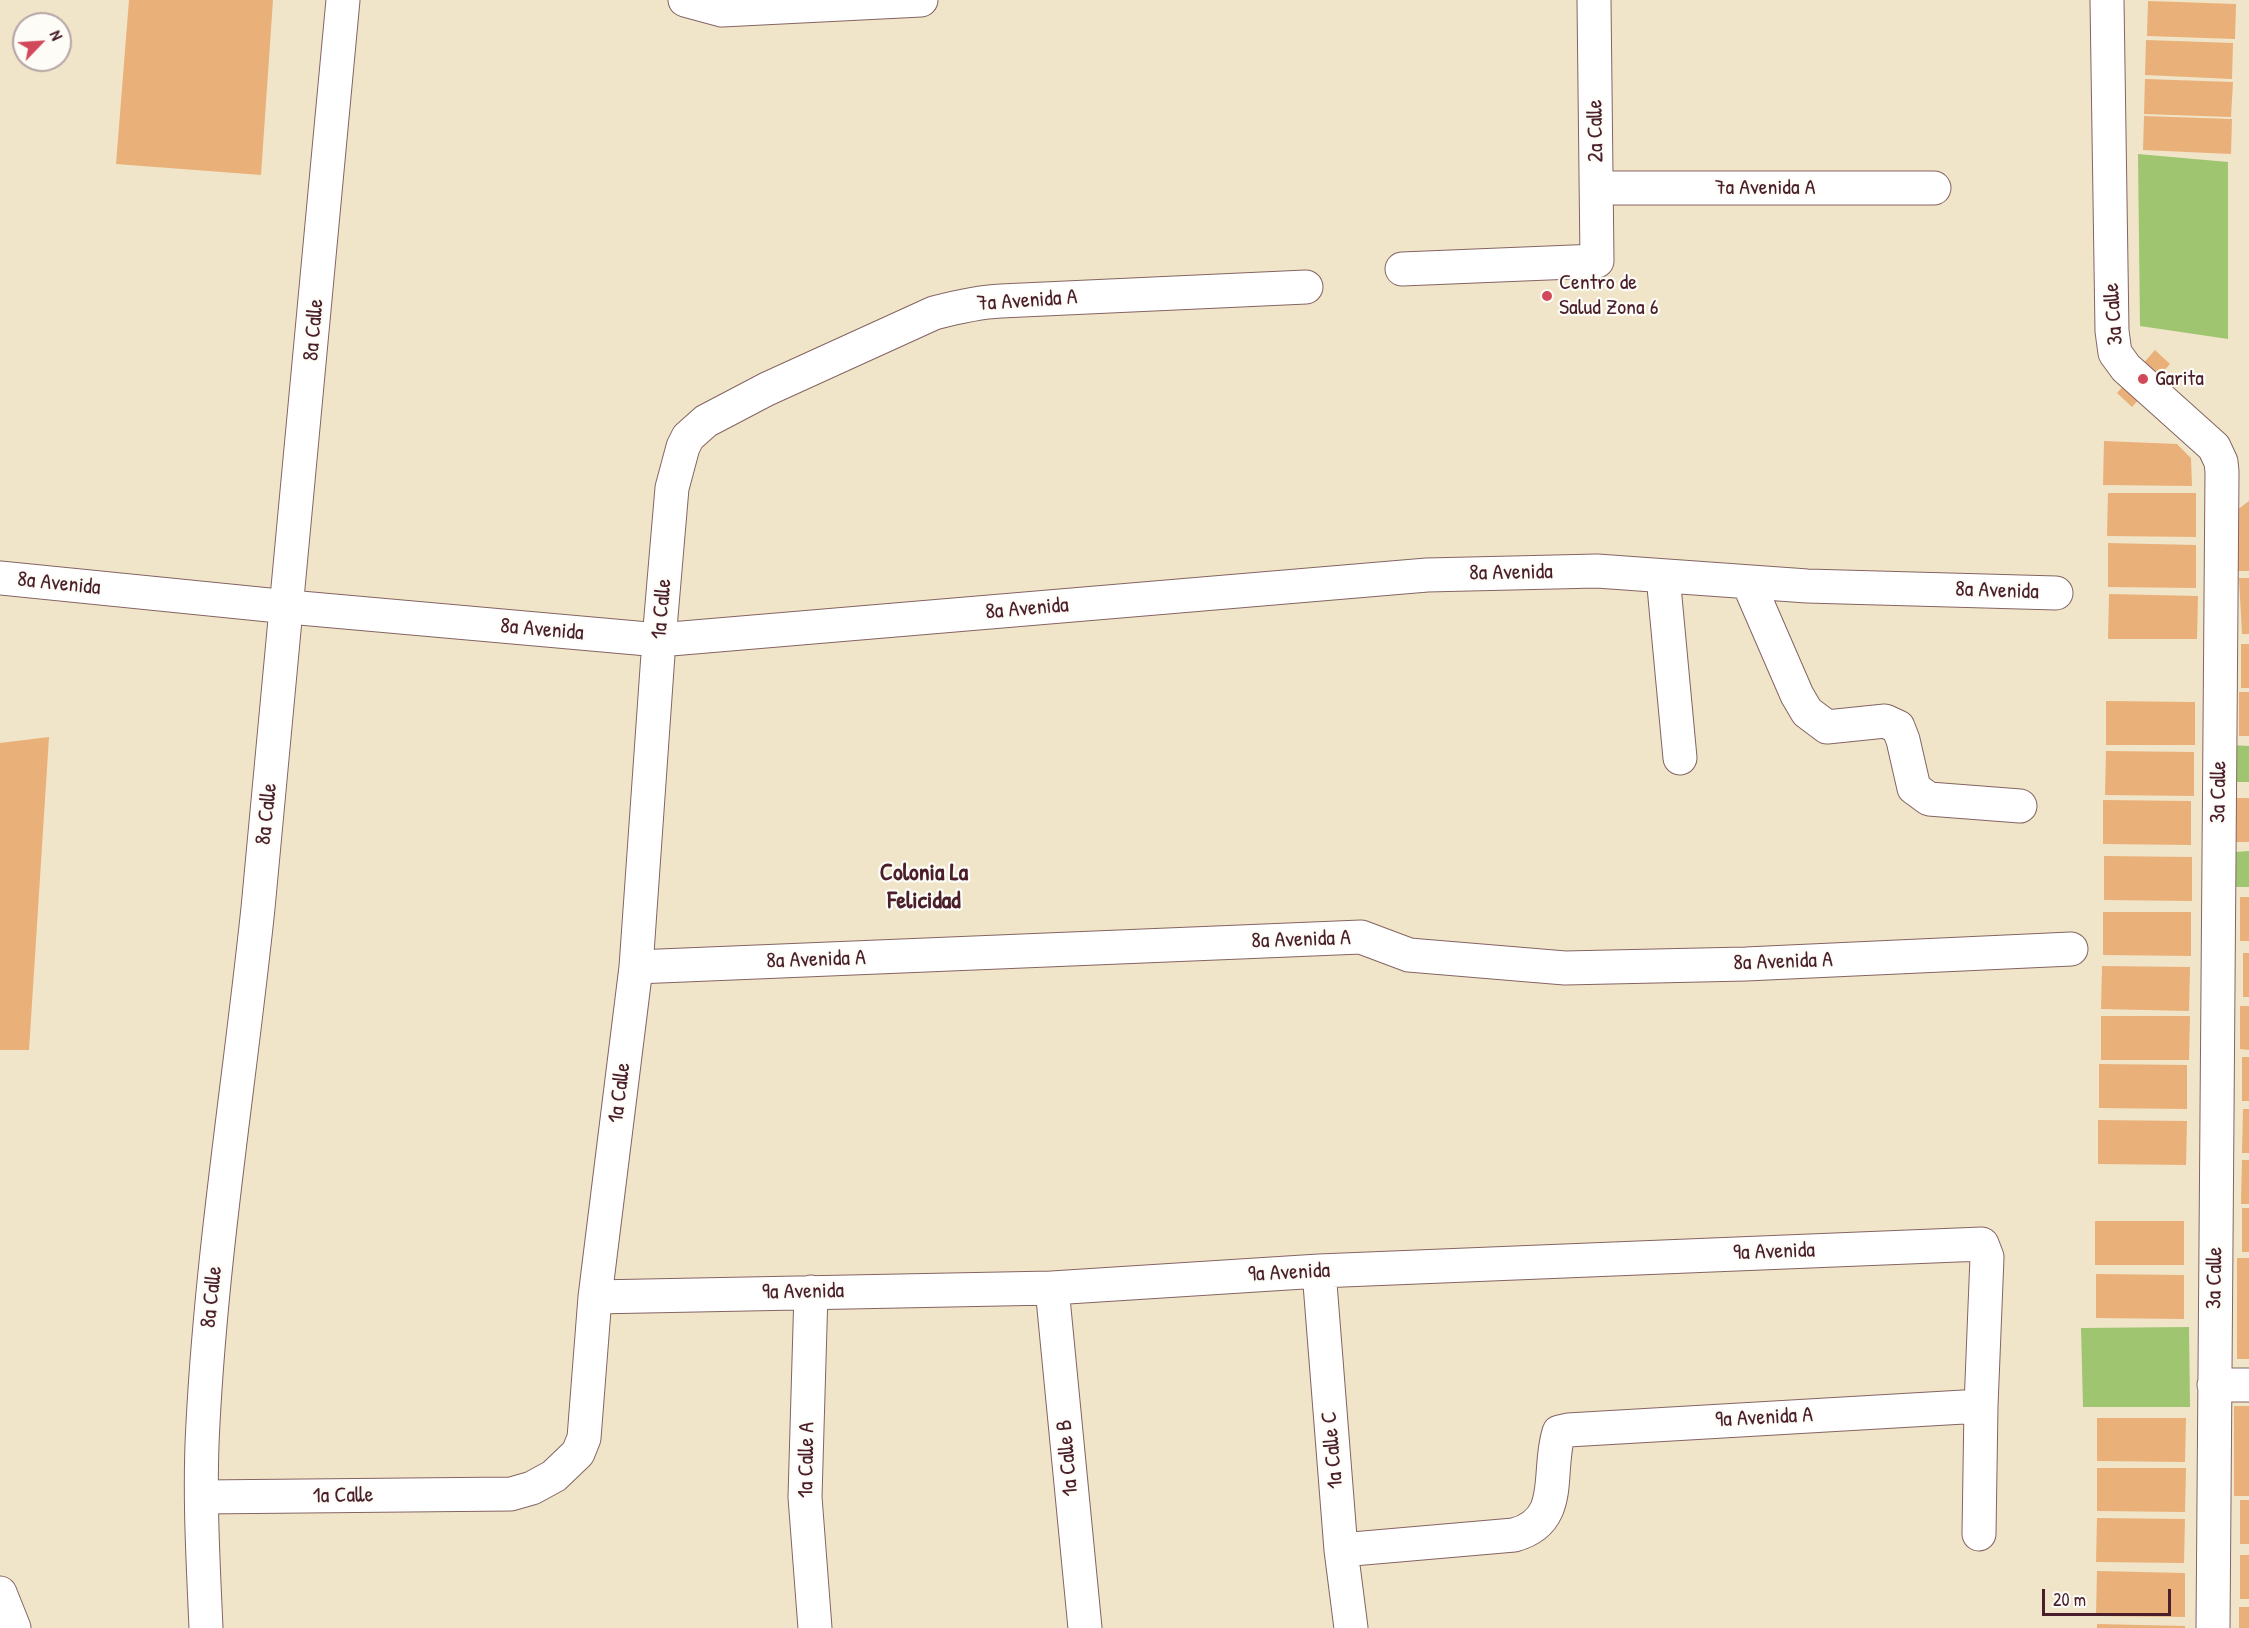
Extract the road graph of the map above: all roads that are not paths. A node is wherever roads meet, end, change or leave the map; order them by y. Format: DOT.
graph roads {
  1 [pos="343,0"];
  2 [pos="685,0"];
  3 [pos="921,0"];
  4 [pos="1594,0"];
  5 [pos="2107,0"];
  6 [pos="1597,188"];
  7 [pos="1934,188"];
  8 [pos="1402,269"];
  9 [pos="1305,287"];
  10 [pos="767,389"];
  11 [pos="2236,473"];
  12 [pos="1663,576"];
  13 [pos="0,578"];
  14 [pos="1748,582"];
  15 [pos="2056,593"];
  16 [pos="289,608"];
  17 [pos="659,640"];
  18 [pos="1680,758"];
  19 [pos="2020,806"];
  20 [pos="2071,949"];
  21 [pos="636,967"];
  22 [pos="1319,1271"];
  23 [pos="1052,1288"];
  24 [pos="811,1292"];
  25 [pos="595,1296"];
  26 [pos="2214,1385"];
  27 [pos="2249,1385"];
  28 [pos="1981,1406"];
  29 [pos="201,1497"];
  30 [pos="1979,1534"];
  31 [pos="1341,1550"];
  32 [pos="0,1593"];
  33 [pos="14,1628"];
  34 [pos="206,1628"];
  35 [pos="815,1628"];
  36 [pos="1085,1628"];
  37 [pos="1351,1628"];
  38 [pos="2213,1628"];
  1 -- 16 [label="street, 8a Calle"];
  2 -- 3 [label="street"];
  4 -- 6 [label="street, 2a Calle"];
  5 -- 11 [label="street, 3a Calle"];
  6 -- 7 [label="street, 7a Avenida A"];
  6 -- 8 [label="street, 2a Calle"];
  9 -- 10 [label="street, 7a Avenida A"];
  10 -- 17 [label="street, 1a Calle"];
  11 -- 26 [label="street, 3a Calle"];
  12 -- 14 [label="street, 8a Avenida"];
  12 -- 17 [label="street, 8a Avenida"];
  12 -- 18 [label="street"];
  13 -- 16 [label="street, 8a Avenida"];
  14 -- 15 [label="street, 8a Avenida"];
  14 -- 19 [label="street"];
  16 -- 17 [label="street, 8a Avenida"];
  16 -- 29 [label="street, 8a Calle"];
  17 -- 21 [label="street, 1a Calle"];
  20 -- 21 [label="street, 8a Avenida A"];
  21 -- 25 [label="street, 1a Calle"];
  22 -- 23 [label="street, 9a Avenida"];
  22 -- 28 [label="street, 9a Avenida"];
  22 -- 31 [label="street, 1a Calle C"];
  23 -- 24 [label="street, 9a Avenida"];
  23 -- 36 [label="street, 1a Calle B"];
  24 -- 25 [label="street, 9a Avenida"];
  24 -- 35 [label="street, 1a Calle A"];
  25 -- 29 [label="street, 1a Calle"];
  26 -- 27 [label="street"];
  26 -- 38 [label="street, 3a Calle"];
  28 -- 30 [label="street"];
  28 -- 31 [label="street, 9a Avenida A"];
  29 -- 34 [label="street, 8a Calle"];
  31 -- 37 [label="street, 1a Calle C"];
  32 -- 33 [label="street"];
}
